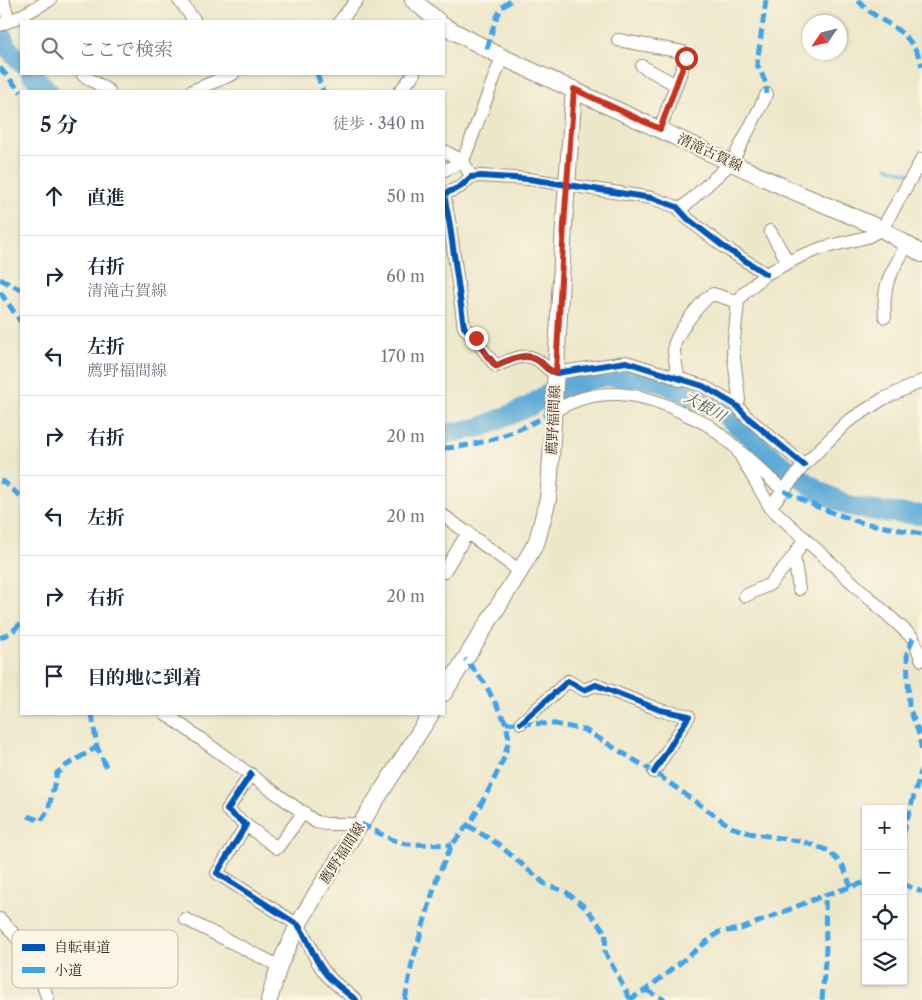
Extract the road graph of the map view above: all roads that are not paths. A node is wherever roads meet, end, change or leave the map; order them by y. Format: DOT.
graph roads {
  1 [pos="3,0"];
  2 [pos="50,0"];
  3 [pos="178,0"];
  4 [pos="357,0"];
  5 [pos="413,0"];
  6 [pos="194,20"];
  7 [pos="341,20"];
  8 [pos="434,20"];
  9 [pos="5,23"];
  10 [pos="445,29"];
  11 [pos="618,40"];
  12 [pos="502,57"];
  13 [pos="642,66"];
  14 [pos="83,75"];
  15 [pos="231,75"];
  16 [pos="413,75"];
  17 [pos="676,85"];
  18 [pos="574,89"];
  19 [pos="107,90"];
  20 [pos="194,90"];
  21 [pos="401,90"];
  22 [pos="767,94"];
  23 [pos="660,129"];
  24 [pos="445,152"];
  25 [pos="922,159"];
  26 [pos="463,161"];
  27 [pos="732,162"];
  28 [pos="445,170"];
  29 [pos="471,177"];
  30 [pos="568,185"];
  31 [pos="445,194"];
  32 [pos="445,199"];
  33 [pos="680,210"];
  34 [pos="882,229"];
  35 [pos="770,231"];
  36 [pos="907,245"];
  37 [pos="922,254"];
  38 [pos="788,262"];
  39 [pos="766,274"];
  40 [pos="738,302"];
  41 [pos="885,317"];
  42 [pos="556,377"];
  43 [pos="679,380"];
  44 [pos="922,381"];
  45 [pos="736,406"];
  46 [pos="554,411"];
  47 [pos="736,448"];
  48 [pos="804,465"];
  49 [pos="784,491"];
  50 [pos="770,507"];
  51 [pos="445,517"];
  52 [pos="468,532"];
  53 [pos="805,538"];
  54 [pos="794,556"];
  55 [pos="445,570"];
  56 [pos="520,571"];
  57 [pos="799,589"];
  58 [pos="745,596"];
  59 [pos="918,634"];
  60 [pos="922,660"];
  61 [pos="445,691"];
  62 [pos="167,715"];
  63 [pos="430,715"];
  64 [pos="521,724"];
  65 [pos="654,772"];
  66 [pos="251,774"];
  67 [pos="304,812"];
  68 [pos="361,824"];
  69 [pos="246,825"];
  70 [pos="0,919"];
  71 [pos="185,920"];
  72 [pos="298,925"];
  73 [pos="12,933"];
  74 [pos="279,966"];
  75 [pos="44,988"];
  76 [pos="48,1000"];
  77 [pos="269,1000"];
  78 [pos="356,1000"];
  1 -- 9 [label="street"];
  2 -- 9 [label="street"];
  3 -- 6 [label="street"];
  4 -- 7 [label="street"];
  5 -- 8 [label="main road, 清滝古賀線"];
  10 -- 12 [label="main road, 清滝古賀線"];
  11 -- 17 [label="street"];
  12 -- 18 [label="main road, 清滝古賀線"];
  12 -- 26 [label="street"];
  13 -- 17 [label="street"];
  14 -- 19 [label="street"];
  15 -- 20 [label="street"];
  16 -- 21 [label="street"];
  17 -- 23 [label="street"];
  18 -- 23 [label="main road, 清滝古賀線"];
  18 -- 30 [label="main road, 薦野福間線"];
  22 -- 27 [label="street"];
  23 -- 27 [label="main road, 清滝古賀線"];
  24 -- 26 [label="street"];
  25 -- 34 [label="street"];
  26 -- 28 [label="street"];
  26 -- 29 [label="street"];
  27 -- 33 [label="street"];
  27 -- 34 [label="main road, 清滝古賀線"];
  29 -- 30 [label="street"];
  29 -- 31 [label="street"];
  30 -- 33 [label="street"];
  30 -- 42 [label="main road, 薦野福間線"];
  32 -- 42 [label="street"];
  33 -- 39 [label="street"];
  34 -- 36 [label="main road, 清滝古賀線"];
  34 -- 38 [label="street"];
  35 -- 38 [label="street"];
  36 -- 37 [label="main road, 清滝古賀線"];
  36 -- 41 [label="street"];
  38 -- 39 [label="street"];
  39 -- 40 [label="street"];
  40 -- 43 [label="street"];
  40 -- 45 [label="street"];
  42 -- 43 [label="street"];
  42 -- 46 [label="main road, 薦野福間線"];
  43 -- 45 [label="street"];
  44 -- 48 [label="street"];
  45 -- 48 [label="street"];
  46 -- 47 [label="street"];
  46 -- 56 [label="main road, 薦野福間線"];
  47 -- 49 [label="street"];
  47 -- 50 [label="street"];
  48 -- 49 [label="street"];
  49 -- 50 [label="street"];
  50 -- 53 [label="street"];
  51 -- 52 [label="street"];
  52 -- 55 [label="street"];
  52 -- 56 [label="street"];
  53 -- 54 [label="street"];
  53 -- 59 [label="street"];
  54 -- 57 [label="street"];
  54 -- 58 [label="street"];
  56 -- 61 [label="main road, 薦野福間線"];
  59 -- 60 [label="street"];
  62 -- 66 [label="street"];
  63 -- 68 [label="main road, 薦野福間線"];
  64 -- 65 [label="street"];
  66 -- 67 [label="street"];
  66 -- 69 [label="street"];
  67 -- 68 [label="street"];
  67 -- 69 [label="street"];
  68 -- 72 [label="main road, 薦野福間線"];
  69 -- 72 [label="street"];
  70 -- 73 [label="street"];
  71 -- 74 [label="street"];
  72 -- 74 [label="main road, 薦野福間線"];
  72 -- 78 [label="street"];
  74 -- 77 [label="main road, 薦野福間線"];
  75 -- 76 [label="street"];
}
